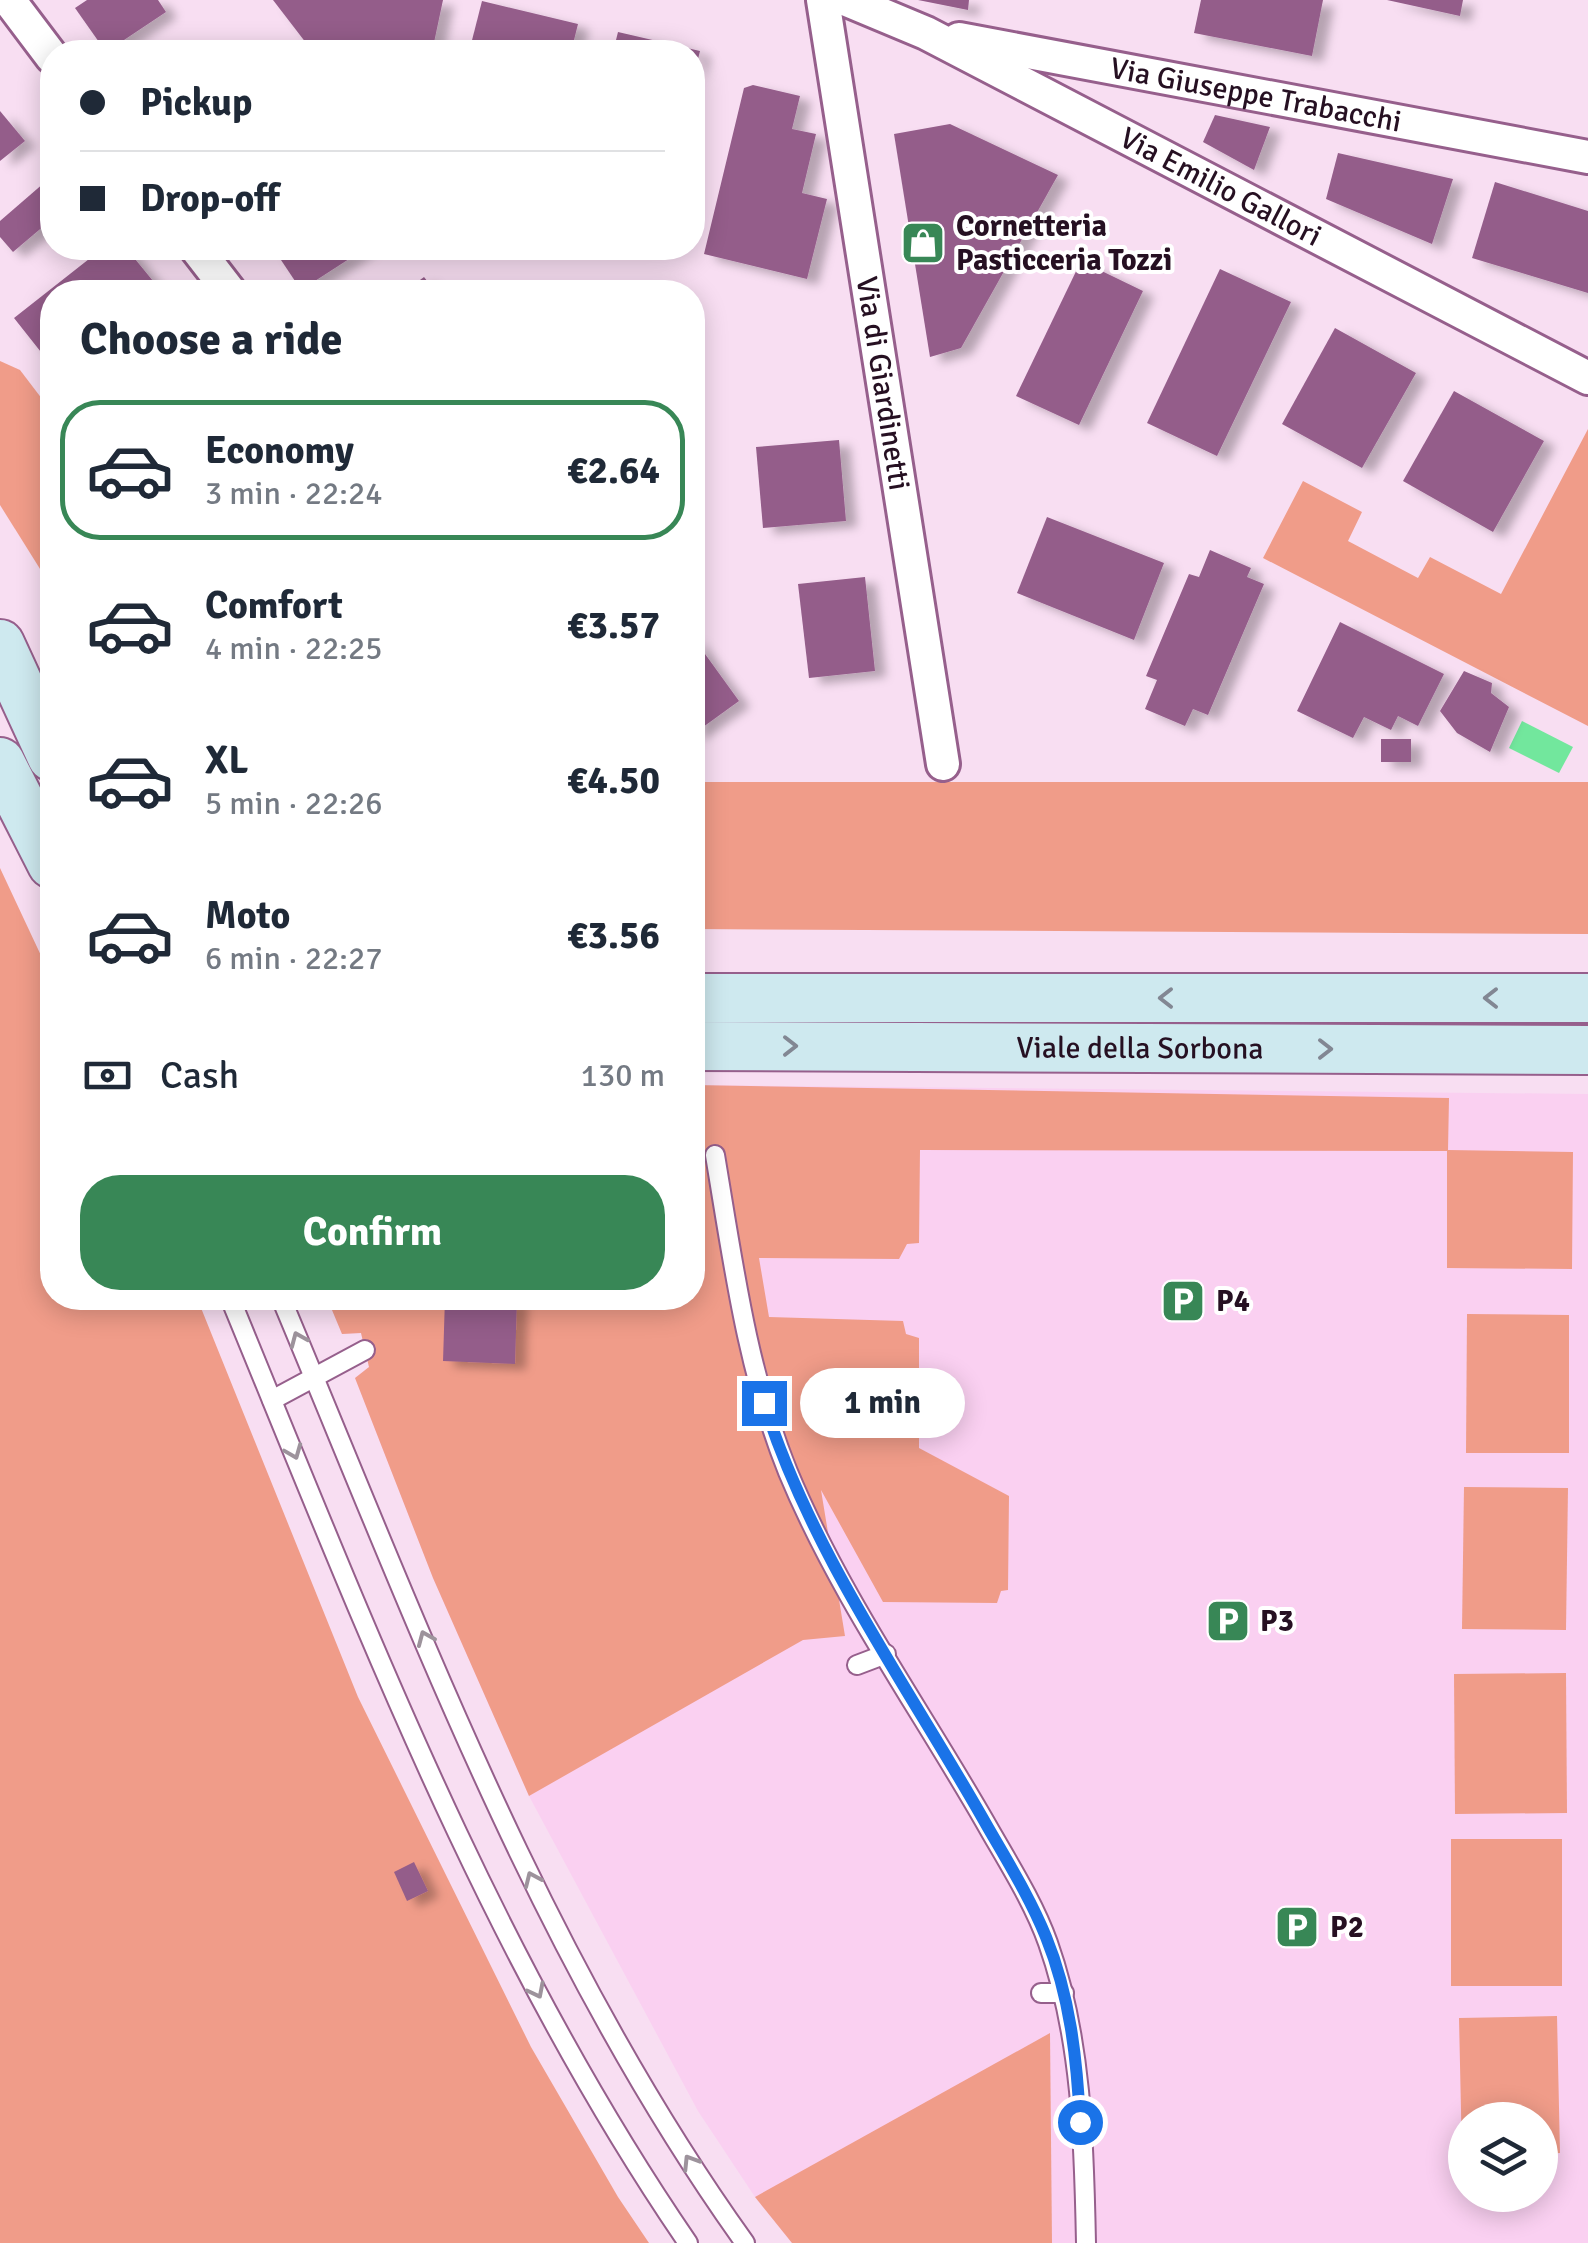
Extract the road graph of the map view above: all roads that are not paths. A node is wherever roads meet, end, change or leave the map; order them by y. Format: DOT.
graph roads {
  1 [pos="9,0"];
  2 [pos="824,0"];
  3 [pos="847,0"];
  4 [pos="926,33"];
  5 [pos="40,42"];
  6 [pos="1588,157"];
  7 [pos="205,260"];
  8 [pos="221,280"];
  9 [pos="1588,378"];
  10 [pos="0,644"];
  11 [pos="40,731"];
  12 [pos="0,762"];
  13 [pos="942,764"];
  14 [pos="40,840"];
  15 [pos="705,998"];
  16 [pos="1588,998"];
  17 [pos="705,1046"];
  18 [pos="1588,1050"];
  19 [pos="715,1154"];
  20 [pos="235,1310"];
  21 [pos="286,1310"];
  22 [pos="364,1350"];
  23 [pos="315,1378"];
  24 [pos="272,1400"];
  25 [pos="886,1654"];
  26 [pos="857,1664"];
  27 [pos="1040,1993"];
  28 [pos="1064,1993"];
  29 [pos="688,2243"];
  30 [pos="745,2243"];
  31 [pos="1086,2243"];
  1 -- 5 [label="street"];
  2 -- 13 [label="street, Via di Giardinetti"];
  3 -- 4 [label="street, Via Emilio Gallori"];
  4 -- 6 [label="street, Via Giuseppe Trabacchi"];
  4 -- 9 [label="street, Via Emilio Gallori"];
  7 -- 8 [label="street"];
  10 -- 11 [label="street"];
  12 -- 14 [label="street"];
  16 -- 15 [label="street, Viale della Sorbona, one-way"];
  17 -- 18 [label="street, Viale della Sorbona, one-way"];
  19 -- 25 [label="lane"];
  20 -- 24 [label="lane"];
  23 -- 21 [label="lane, one-way"];
  22 -- 23 [label="lane"];
  23 -- 24 [label="lane"];
  30 -- 23 [label="lane, one-way"];
  24 -- 29 [label="lane, one-way"];
  25 -- 26 [label="lane"];
  25 -- 28 [label="lane"];
  27 -- 28 [label="lane"];
  28 -- 31 [label="lane"];
}
